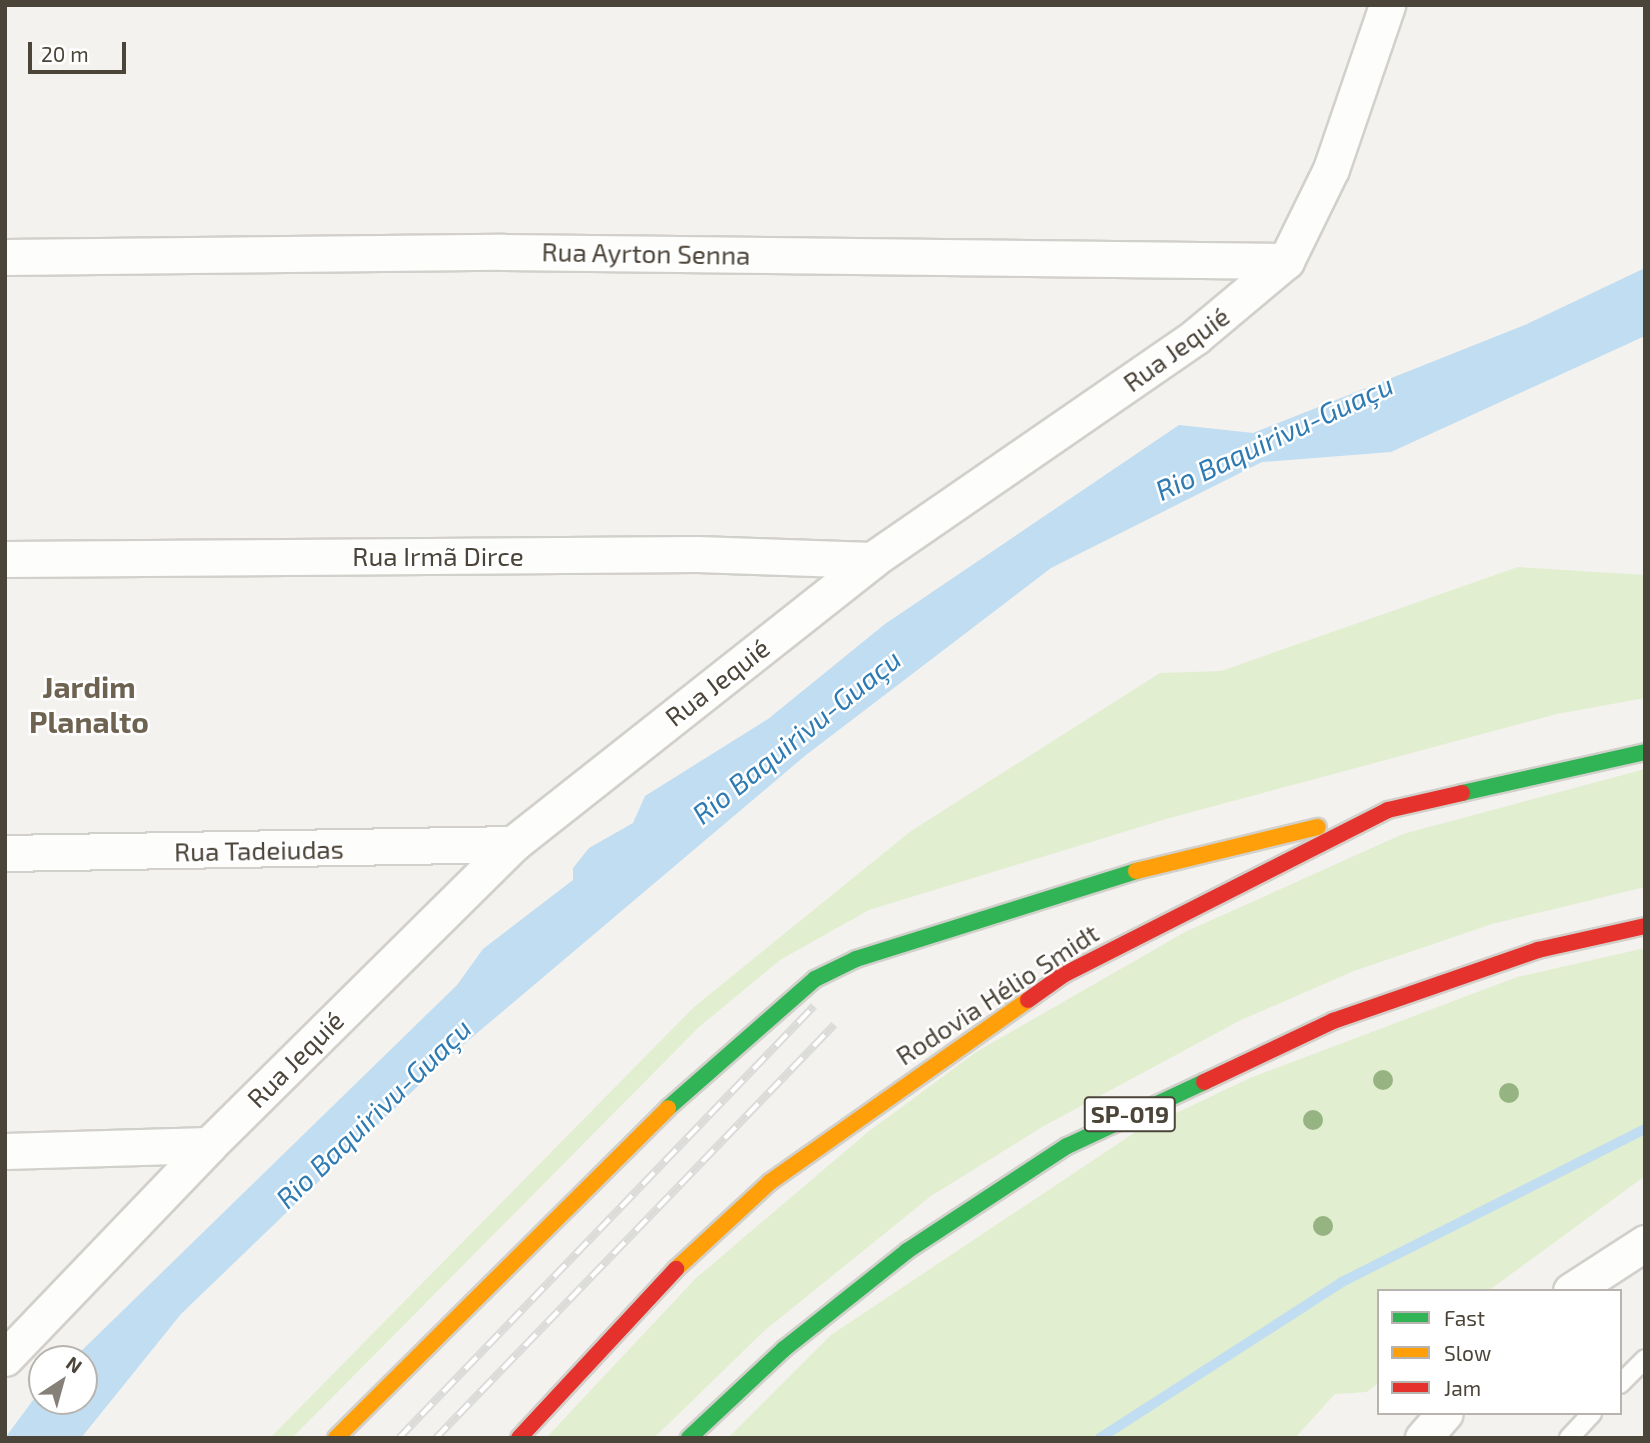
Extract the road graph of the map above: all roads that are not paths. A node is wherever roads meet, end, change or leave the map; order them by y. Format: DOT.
graph roads {
  1 [pos="1387,5"];
  2 [pos="5,257"];
  3 [pos="1286,261"];
  4 [pos="5,559"];
  5 [pos="872,560"];
  6 [pos="1645,752"];
  7 [pos="1388,810"];
  8 [pos="513,844"];
  9 [pos="5,853"];
  10 [pos="1645,926"];
  11 [pos="209,1144"];
  12 [pos="5,1151"];
  13 [pos="1645,1243"];
  14 [pos="1574,1289"];
  15 [pos="5,1359"];
  16 [pos="1645,1359"];
  17 [pos="1622,1382"];
  18 [pos="1443,1415"];
  19 [pos="1590,1415"];
  20 [pos="336,1438"];
  21 [pos="519,1438"];
  22 [pos="689,1438"];
  23 [pos="1423,1438"];
  24 [pos="1569,1438"];
  1 -- 3 [label="street, Rua Jequié"];
  2 -- 3 [label="street, Rua Ayrton Senna"];
  3 -- 5 [label="street, Rua Jequié"];
  4 -- 5 [label="street, Rua Irmã Dirce"];
  5 -- 8 [label="street, Rua Jequié"];
  6 -- 7 [label="main road, Rodovia Hélio Smidt"];
  7 -- 20 [label="main road"];
  7 -- 21 [label="main road, Rodovia Hélio Smidt"];
  8 -- 9 [label="street, Rua Tadeiudas"];
  8 -- 11 [label="street, Rua Jequié"];
  10 -- 22 [label="main road, SP-019"];
  11 -- 12 [label="street"];
  11 -- 15 [label="street, Rua Jequié"];
  13 -- 14 [label="street"];
  16 -- 17 [label="lane"];
  18 -- 23 [label="street"];
  19 -- 24 [label="lane"];
}
